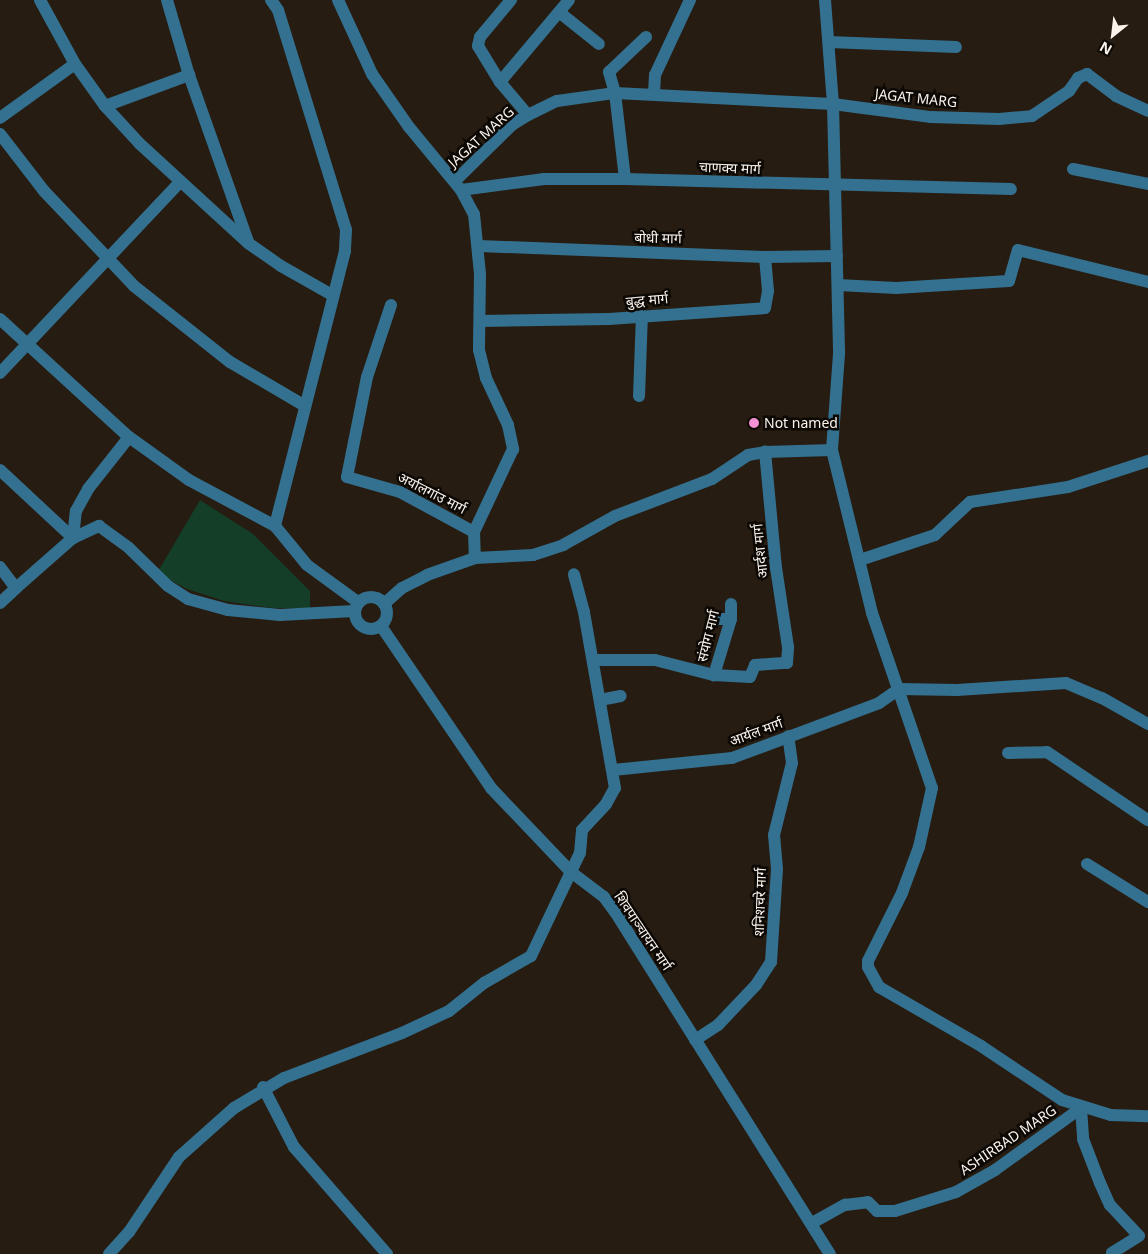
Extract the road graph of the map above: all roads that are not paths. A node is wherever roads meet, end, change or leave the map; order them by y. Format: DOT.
graph roads {
  1 [pos="40,0"];
  2 [pos="167,0"];
  3 [pos="271,0"];
  4 [pos="338,0"];
  5 [pos="349,0"];
  6 [pos="511,0"];
  7 [pos="569,0"];
  8 [pos="690,0"];
  9 [pos="826,0"];
  10 [pos="559,12"];
  11 [pos="345,16"];
  12 [pos="646,37"];
  13 [pos="829,42"];
  14 [pos="600,44"];
  15 [pos="956,47"];
  16 [pos="75,64"];
  17 [pos="189,75"];
  18 [pos="500,82"];
  19 [pos="615,93"];
  20 [pos="654,94"];
  21 [pos="833,104"];
  22 [pos="105,106"];
  23 [pos="1148,111"];
  24 [pos="528,115"];
  25 [pos="0,118"];
  26 [pos="0,134"];
  27 [pos="1072,169"];
  28 [pos="625,178"];
  29 [pos="180,183"];
  30 [pos="1148,184"];
  31 [pos="458,186"];
  32 [pos="834,187"];
  33 [pos="1011,189"];
  34 [pos="248,243"];
  35 [pos="479,246"];
  36 [pos="837,256"];
  37 [pos="765,257"];
  38 [pos="106,258"];
  39 [pos="1148,282"];
  40 [pos="838,285"];
  41 [pos="332,295"];
  42 [pos="391,305"];
  43 [pos="642,316"];
  44 [pos="0,319"];
  45 [pos="480,321"];
  46 [pos="26,345"];
  47 [pos="0,373"];
  48 [pos="639,396"];
  49 [pos="304,406"];
  50 [pos="128,437"];
  51 [pos="832,450"];
  52 [pos="765,452"];
  53 [pos="1148,460"];
  54 [pos="0,470"];
  55 [pos="275,526"];
  56 [pos="474,532"];
  57 [pos="73,538"];
  58 [pos="475,558"];
  59 [pos="860,560"];
  60 [pos="0,567"];
  61 [pos="574,574"];
  62 [pos="16,588"];
  63 [pos="0,603"];
  64 [pos="384,604"];
  65 [pos="731,604"];
  66 [pos="356,607"];
  67 [pos="717,619"];
  68 [pos="731,619"];
  69 [pos="381,626"];
  70 [pos="788,647"];
  71 [pos="594,660"];
  72 [pos="714,675"];
  73 [pos="899,689"];
  74 [pos="621,696"];
  75 [pos="600,700"];
  76 [pos="1148,724"];
  77 [pos="788,736"];
  78 [pos="1008,753"];
  79 [pos="613,770"];
  80 [pos="1148,820"];
  81 [pos="1087,864"];
  82 [pos="571,872"];
  83 [pos="1148,902"];
  84 [pos="695,1040"];
  85 [pos="263,1088"];
  86 [pos="1081,1108"];
  87 [pos="1148,1116"];
  88 [pos="812,1223"];
  89 [pos="1112,1253"];
  90 [pos="110,1254"];
  91 [pos="387,1254"];
  92 [pos="830,1254"];
  1 -- 16 [label="street"];
  2 -- 17 [label="street"];
  3 -- 41 [label="street"];
  4 -- 11 [label="street"];
  5 -- 11 [label="street"];
  6 -- 18 [label="street, JAGAT MARG"];
  7 -- 10 [label="street"];
  8 -- 20 [label="street"];
  9 -- 13 [label="street"];
  10 -- 14 [label="street"];
  10 -- 18 [label="street"];
  11 -- 31 [label="street"];
  12 -- 19 [label="street"];
  13 -- 15 [label="street"];
  13 -- 21 [label="street"];
  16 -- 22 [label="street"];
  16 -- 25 [label="street"];
  17 -- 22 [label="street"];
  17 -- 34 [label="street"];
  18 -- 24 [label="street, JAGAT MARG"];
  19 -- 20 [label="street, JAGAT MARG"];
  19 -- 24 [label="street, JAGAT MARG"];
  19 -- 28 [label="street"];
  20 -- 21 [label="street, JAGAT MARG"];
  21 -- 23 [label="street, JAGAT MARG"];
  21 -- 32 [label="street"];
  22 -- 29 [label="street"];
  24 -- 31 [label="street, JAGAT MARG"];
  26 -- 38 [label="street"];
  27 -- 30 [label="street"];
  28 -- 31 [label="street, चाणक्य मार्ग"];
  28 -- 32 [label="street, चाणक्य मार्ग"];
  29 -- 34 [label="street"];
  29 -- 38 [label="street"];
  31 -- 35 [label="street"];
  32 -- 33 [label="street, चाणक्य मार्ग"];
  32 -- 36 [label="street"];
  34 -- 41 [label="street"];
  35 -- 37 [label="street, बोधी मार्ग"];
  35 -- 45 [label="street"];
  36 -- 37 [label="street, बोधी मार्ग"];
  36 -- 40 [label="street"];
  37 -- 43 [label="street, बुद्ध मार्ग"];
  38 -- 46 [label="street"];
  38 -- 49 [label="street"];
  39 -- 40 [label="street"];
  40 -- 51 [label="street"];
  41 -- 49 [label="street"];
  42 -- 56 [label="street, अर्यालगांउ मार्ग"];
  43 -- 45 [label="street, बुद्ध मार्ग"];
  43 -- 48 [label="street"];
  44 -- 46 [label="street"];
  45 -- 56 [label="street"];
  46 -- 47 [label="street"];
  46 -- 50 [label="street"];
  49 -- 55 [label="street"];
  50 -- 55 [label="street"];
  50 -- 57 [label="street"];
  51 -- 52 [label="street"];
  51 -- 59 [label="street"];
  52 -- 58 [label="street"];
  52 -- 70 [label="street, आर्दश मार्ग"];
  53 -- 59 [label="street"];
  54 -- 57 [label="street"];
  55 -- 66 [label="street"];
  56 -- 58 [label="street"];
  57 -- 62 [label="street"];
  57 -- 66 [label="street"];
  58 -- 64 [label="street"];
  59 -- 73 [label="street"];
  60 -- 62 [label="street"];
  61 -- 71 [label="street"];
  62 -- 63 [label="street"];
  64 -- 66 [label="street"];
  64 -- 69 [label="street"];
  65 -- 68 [label="street, संयोग मार्ग"];
  66 -- 69 [label="street"];
  67 -- 68 [label="street"];
  68 -- 72 [label="street, संयोग मार्ग"];
  69 -- 82 [label="street, शिवपाञ्चायन मार्ग"];
  70 -- 72 [label="street, संयोग मार्ग"];
  71 -- 72 [label="street, संयोग मार्ग"];
  71 -- 75 [label="street"];
  73 -- 76 [label="street"];
  73 -- 77 [label="street, आर्यल मार्ग"];
  73 -- 86 [label="street"];
  74 -- 75 [label="street"];
  75 -- 79 [label="street"];
  77 -- 79 [label="street, आर्यल मार्ग"];
  77 -- 84 [label="street, शनिशचरे मार्ग"];
  78 -- 80 [label="street"];
  79 -- 82 [label="street"];
  81 -- 83 [label="street"];
  82 -- 84 [label="street, शिवपाञ्चायन मार्ग"];
  82 -- 85 [label="street"];
  84 -- 88 [label="street, शिवपाञ्चायन मार्ग"];
  85 -- 90 [label="street"];
  85 -- 91 [label="street"];
  86 -- 87 [label="street"];
  86 -- 88 [label="street, ASHIRBAD MARG"];
  86 -- 89 [label="street"];
  88 -- 92 [label="street, शिवपाञ्चायन मार्ग"];
}
